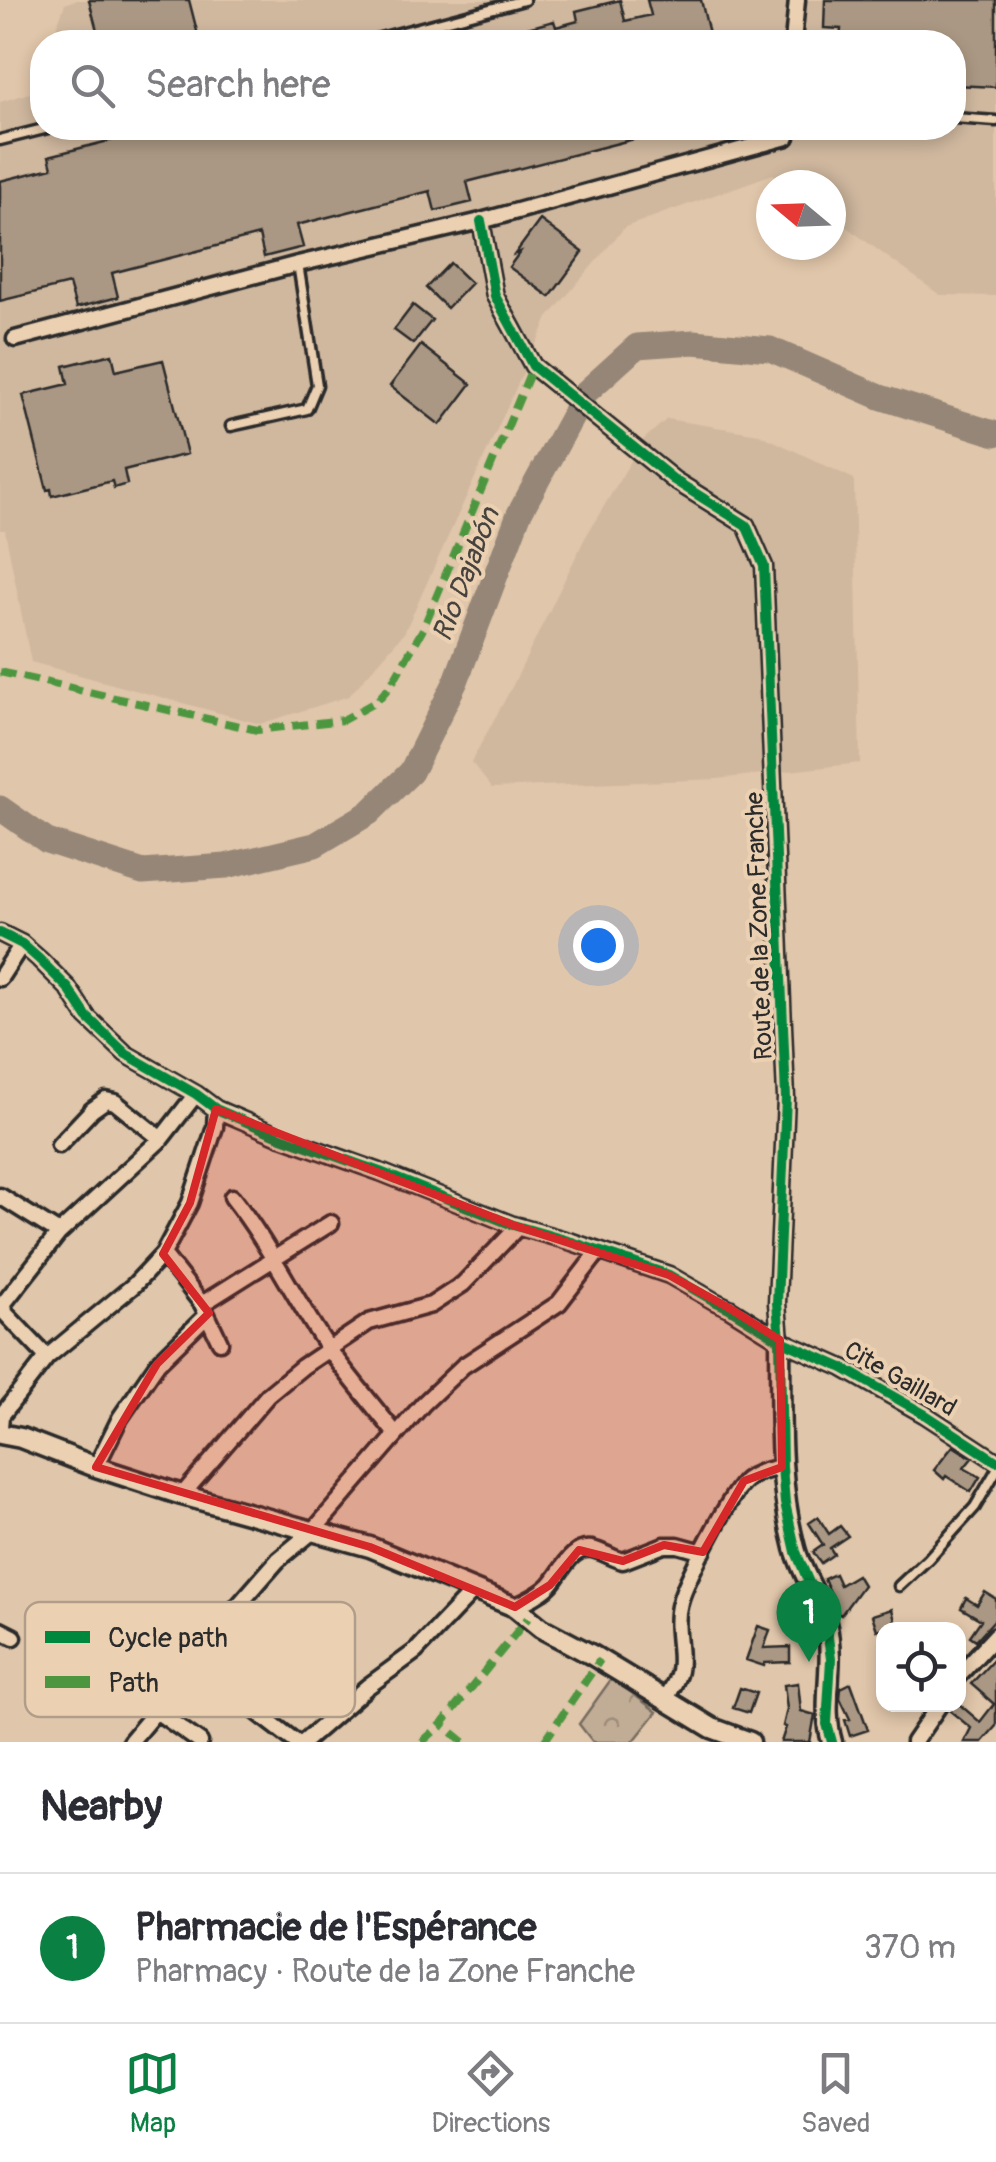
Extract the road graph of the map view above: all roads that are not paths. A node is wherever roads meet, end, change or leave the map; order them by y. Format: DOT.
graph roads {
  1 [pos="524,0"];
  2 [pos="796,0"];
  3 [pos="410,30"];
  4 [pos="795,30"];
  5 [pos="966,119"];
  6 [pos="996,121"];
  7 [pos="30,132"];
  8 [pos="0,140"];
  9 [pos="776,140"];
  10 [pos="482,222"];
  11 [pos="298,264"];
  12 [pos="8,340"];
  13 [pos="231,426"];
  14 [pos="0,933"];
  15 [pos="22,944"];
  16 [pos="0,978"];
  17 [pos="196,1094"];
  18 [pos="216,1109"];
  19 [pos="161,1139"];
  20 [pos="58,1144"];
  21 [pos="0,1196"];
  22 [pos="232,1197"];
  23 [pos="331,1224"];
  24 [pos="519,1226"];
  25 [pos="58,1233"];
  26 [pos="599,1251"];
  27 [pos="163,1254"];
  28 [pos="274,1261"];
  29 [pos="204,1309"];
  30 [pos="780,1340"];
  31 [pos="220,1342"];
  32 [pos="329,1349"];
  33 [pos="47,1356"];
  34 [pos="0,1430"];
  35 [pos="396,1434"];
  36 [pos="996,1461"];
  37 [pos="96,1467"];
  38 [pos="782,1467"];
  39 [pos="996,1471"];
  40 [pos="182,1495"];
  41 [pos="312,1531"];
  42 [pos="703,1552"];
  43 [pos="898,1586"];
  44 [pos="474,1590"];
  45 [pos="241,1602"];
  46 [pos="515,1607"];
  47 [pos="996,1636"];
  48 [pos="966,1668"];
  49 [pos="355,1697"];
  50 [pos="666,1699"];
  51 [pos="935,1712"];
  52 [pos="151,1717"];
  53 [pos="165,1717"];
  54 [pos="264,1717"];
  55 [pos="333,1717"];
  56 [pos="130,1742"];
  57 [pos="200,1742"];
  58 [pos="296,1742"];
  59 [pos="304,1742"];
  60 [pos="750,1742"];
  61 [pos="832,1742"];
  62 [pos="914,1742"];
  1 -- 3 [label="lane"];
  2 -- 4 [label="street"];
  5 -- 6 [label="lane"];
  7 -- 8 [label="lane"];
  9 -- 10 [label="street"];
  10 -- 11 [label="street"];
  10 -- 30 [label="street, Route de la Zone Franche"];
  11 -- 12 [label="street"];
  11 -- 13 [label="lane"];
  14 -- 15 [label="street, Cite Gaillard"];
  15 -- 16 [label="street"];
  15 -- 17 [label="street, Cite Gaillard"];
  17 -- 18 [label="street, Cite Gaillard"];
  17 -- 19 [label="street"];
  18 -- 24 [label="street, Cite Gaillard"];
  18 -- 27 [label="street"];
  19 -- 20 [label="street"];
  19 -- 25 [label="street"];
  21 -- 25 [label="street"];
  22 -- 28 [label="street"];
  23 -- 28 [label="street"];
  24 -- 26 [label="street, Cite Gaillard"];
  24 -- 32 [label="street"];
  25 -- 33 [label="street"];
  26 -- 30 [label="street, Cite Gaillard"];
  26 -- 35 [label="street"];
  27 -- 29 [label="street"];
  27 -- 33 [label="street"];
  28 -- 29 [label="street"];
  28 -- 32 [label="street"];
  29 -- 31 [label="street"];
  29 -- 37 [label="street"];
  30 -- 36 [label="street, Cite Gaillard"];
  30 -- 38 [label="street, Route de la Zone Franche"];
  32 -- 35 [label="street"];
  32 -- 40 [label="street"];
  33 -- 34 [label="street"];
  34 -- 37 [label="street"];
  35 -- 41 [label="street"];
  37 -- 40 [label="street"];
  38 -- 42 [label="street"];
  38 -- 61 [label="street, Route de la Zone Franche"];
  39 -- 43 [label="lane"];
  40 -- 41 [label="street"];
  41 -- 44 [label="street"];
  41 -- 45 [label="street"];
  42 -- 46 [label="street"];
  42 -- 50 [label="street"];
  44 -- 46 [label="street"];
  44 -- 49 [label="street"];
  46 -- 50 [label="street"];
  47 -- 48 [label="street"];
  50 -- 60 [label="street"];
  51 -- 62 [label="street"];
  52 -- 56 [label="street"];
  53 -- 57 [label="street"];
  54 -- 58 [label="street"];
  55 -- 59 [label="street"];
}
